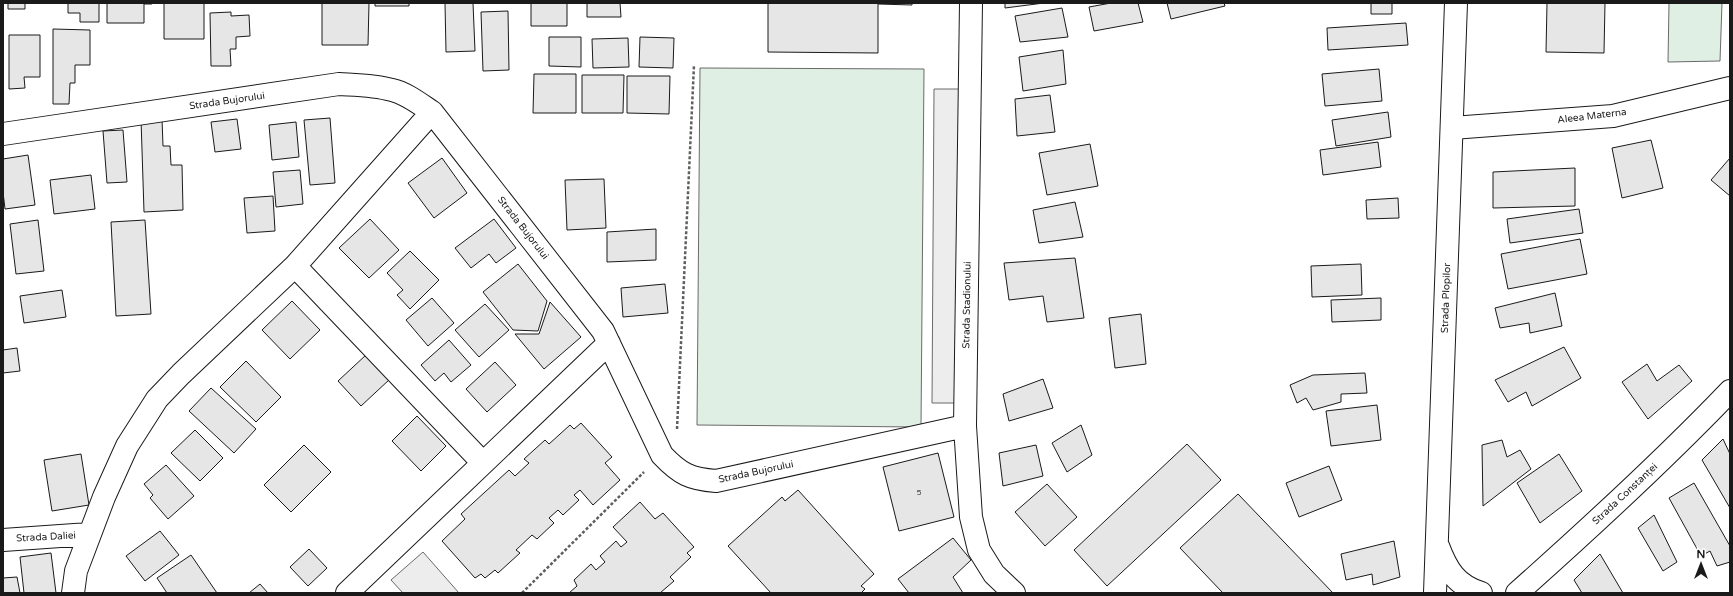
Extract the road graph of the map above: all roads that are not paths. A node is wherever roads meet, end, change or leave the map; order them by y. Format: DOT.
graph roads {
  1 [pos="970,3"];
  2 [pos="1456,3"];
  3 [pos="1730,88"];
  4 [pos="432,112"];
  5 [pos="1452,128"];
  6 [pos="3,134"];
  7 [pos="295,266"];
  8 [pos="609,343"];
  9 [pos="1730,391"];
  10 [pos="965,426"];
  11 [pos="483,463"];
  12 [pos="89,534"];
  13 [pos="3,540"];
  14 [pos="1437,542"];
  15 [pos="73,593"];
  16 [pos="347,593"];
  17 [pos="1014,593"];
  18 [pos="1435,593"];
  19 [pos="1481,593"];
  20 [pos="1517,593"];
  1 -- 10 [label="street, Strada Stadionului"];
  2 -- 5 [label="street, Strada Plopilor"];
  3 -- 5 [label="street, Aleea Materna"];
  4 -- 6 [label="street, Strada Bujorului"];
  4 -- 7 [label="street"];
  4 -- 8 [label="street, Strada Bujorului"];
  5 -- 14 [label="street, Strada Plopilor"];
  7 -- 11 [label="street"];
  7 -- 12 [label="street"];
  8 -- 10 [label="street, Strada Bujorului"];
  8 -- 11 [label="street"];
  9 -- 20 [label="street, Strada Constanței"];
  10 -- 17 [label="street, Strada Stadionului"];
  11 -- 16 [label="street"];
  12 -- 13 [label="street, Strada Daliei"];
  12 -- 15 [label="street"];
  14 -- 18 [label="street, Strada Plopilor"];
  14 -- 19 [label="street"];
}
